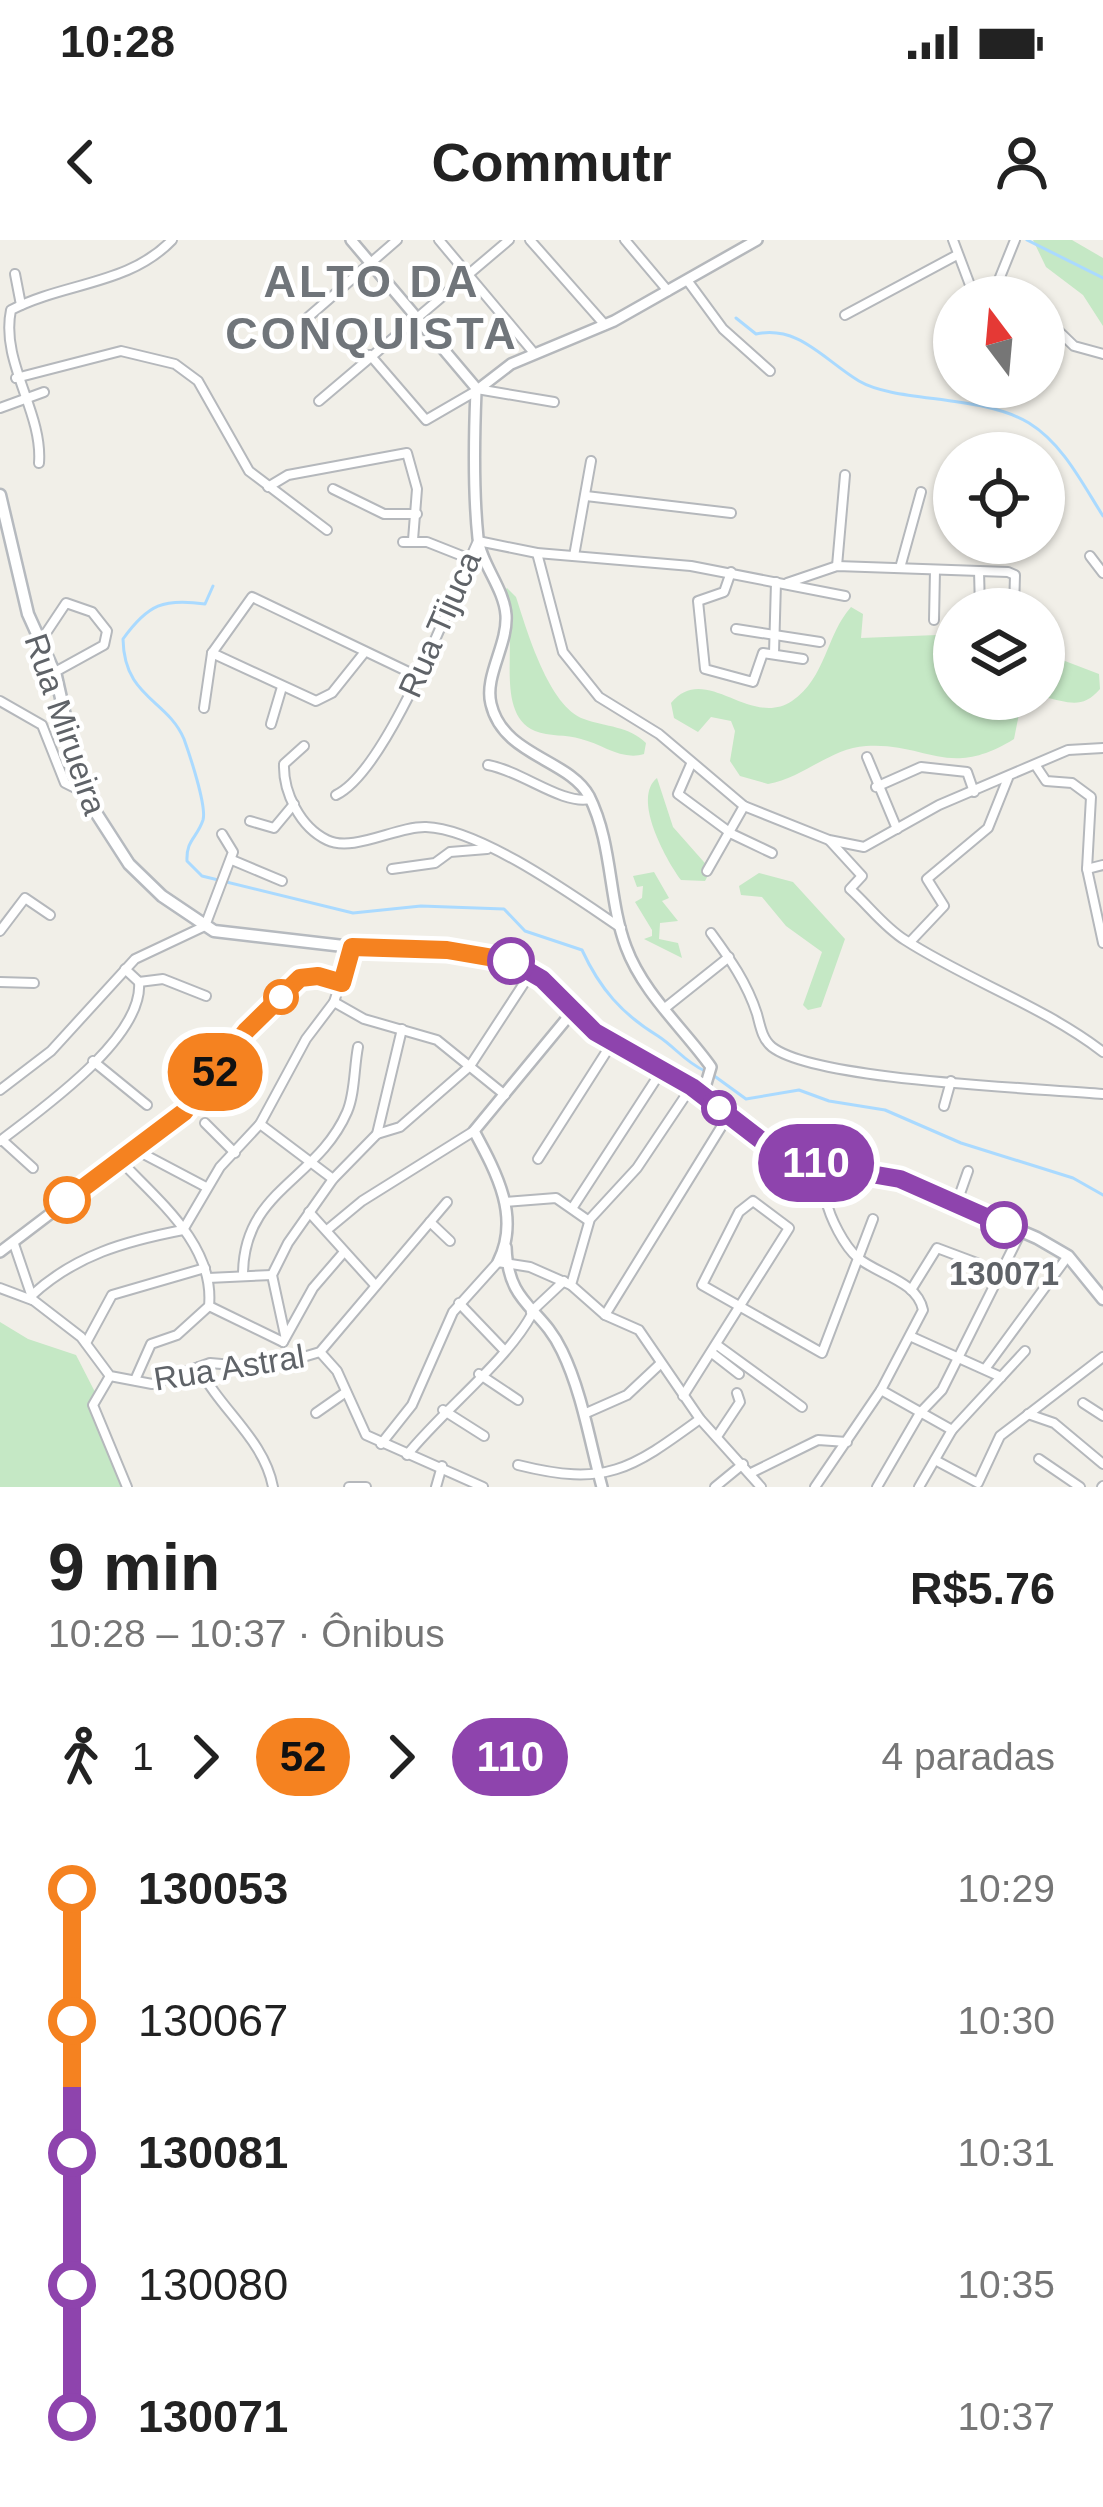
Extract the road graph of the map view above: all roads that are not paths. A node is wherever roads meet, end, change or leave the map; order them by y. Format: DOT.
graph roads {
  1 [pos="172,240"];
  2 [pos="351,240"];
  3 [pos="398,240"];
  4 [pos="439,240"];
  5 [pos="508,240"];
  6 [pos="530,240"];
  7 [pos="625,240"];
  8 [pos="758,240"];
  9 [pos="953,240"];
  10 [pos="1015,240"];
  11 [pos="957,255"];
  12 [pos="370,262"];
  13 [pos="470,272"];
  14 [pos="15,274"];
  15 [pos="966,276"];
  16 [pos="1000,276"];
  17 [pos="687,280"];
  18 [pos="668,291"];
  19 [pos="16,308"];
  20 [pos="416,316"];
  21 [pos="845,316"];
  22 [pos="307,319"];
  23 [pos="605,325"];
  24 [pos="1065,337"];
  25 [pos="534,353"];
  26 [pos="1103,354"];
  27 [pos="370,355"];
  28 [pos="770,371"];
  29 [pos="16,378"];
  30 [pos="476,390"];
  31 [pos="44,392"];
  32 [pos="22,401"];
  33 [pos="319,401"];
  34 [pos="554,402"];
  35 [pos="0,408"];
  36 [pos="591,461"];
  37 [pos="39,463"];
  38 [pos="844,475"];
  39 [pos="268,488"];
  40 [pos="333,489"];
  41 [pos="921,491"];
  42 [pos="586,496"];
  43 [pos="0,498"];
  44 [pos="731,513"];
  45 [pos="417,514"];
  46 [pos="327,530"];
  47 [pos="478,541"];
  48 [pos="537,553"];
  49 [pos="574,556"];
  50 [pos="1090,556"];
  51 [pos="470,559"];
  52 [pos="837,566"];
  53 [pos="900,568"];
  54 [pos="935,570"];
  55 [pos="979,571"];
  56 [pos="731,572"];
  57 [pos="1103,572"];
  58 [pos="781,583"];
  59 [pos="935,588"];
  60 [pos="979,588"];
  61 [pos="1014,588"];
  62 [pos="845,596"];
  63 [pos="736,629"];
  64 [pos="776,638"];
  65 [pos="40,642"];
  66 [pos="820,642"];
  67 [pos="364,652"];
  68 [pos="212,653"];
  69 [pos="774,653"];
  70 [pos="803,659"];
  71 [pos="55,672"];
  72 [pos="417,676"];
  73 [pos="282,687"];
  74 [pos="0,701"];
  75 [pos="204,708"];
  76 [pos="271,724"];
  77 [pos="304,746"];
  78 [pos="1103,748"];
  79 [pos="867,757"];
  80 [pos="691,764"];
  81 [pos="488,765"];
  82 [pos="1036,766"];
  83 [pos="1008,776"];
  84 [pos="876,787"];
  85 [pos="82,791"];
  86 [pos="974,792"];
  87 [pos="336,795"];
  88 [pos="590,799"];
  89 [pos="295,804"];
  90 [pos="744,806"];
  91 [pos="250,821"];
  92 [pos="897,829"];
  93 [pos="222,834"];
  94 [pos="732,834"];
  95 [pos="829,840"];
  96 [pos="487,849"];
  97 [pos="772,853"];
  98 [pos="232,860"];
  99 [pos="1103,865"];
  100 [pos="392,869"];
  101 [pos="1087,869"];
  102 [pos="707,871"];
  103 [pos="283,881"];
  104 [pos="50,915"];
  105 [pos="1100,920"];
  106 [pos="205,926"];
  107 [pos="621,929"];
  108 [pos="0,931"];
  109 [pos="711,933"];
  110 [pos="910,943"];
  111 [pos="1103,943"];
  112 [pos="352,947"];
  113 [pos="729,957"];
  114 [pos="125,969"];
  115 [pos="532,970"];
  116 [pos="0,982"];
  117 [pos="34,982"];
  118 [pos="140,982"];
  119 [pos="342,983"];
  120 [pos="206,996"];
  121 [pos="334,1002"];
  122 [pos="665,1008"];
  123 [pos="573,1011"];
  124 [pos="402,1029"];
  125 [pos="612,1042"];
  126 [pos="358,1047"];
  127 [pos="1103,1052"];
  128 [pos="93,1061"];
  129 [pos="470,1066"];
  130 [pos="662,1070"];
  131 [pos="951,1081"];
  132 [pos="0,1090"];
  133 [pos="697,1090"];
  134 [pos="1103,1094"];
  135 [pos="505,1095"];
  136 [pos="147,1106"];
  137 [pos="944,1106"];
  138 [pos="728,1116"];
  139 [pos="206,1123"];
  140 [pos="260,1124"];
  141 [pos="474,1131"];
  142 [pos="376,1134"];
  143 [pos="1,1140"];
  144 [pos="131,1148"];
  145 [pos="235,1154"];
  146 [pos="118,1158"];
  147 [pos="538,1160"];
  148 [pos="309,1164"];
  149 [pos="33,1168"];
  150 [pos="836,1168"];
  151 [pos="968,1171"];
  152 [pos="333,1179"];
  153 [pos="206,1187"];
  154 [pos="447,1202"];
  155 [pos="505,1202"];
  156 [pos="955,1206"];
  157 [pos="573,1207"];
  158 [pos="309,1212"];
  159 [pos="873,1220"];
  160 [pos="589,1221"];
  161 [pos="430,1222"];
  162 [pos="183,1229"];
  163 [pos="327,1231"];
  164 [pos="1021,1232"];
  165 [pos="450,1241"];
  166 [pos="14,1244"];
  167 [pos="0,1252"];
  168 [pos="344,1252"];
  169 [pos="855,1256"];
  170 [pos="1068,1256"];
  171 [pos="502,1262"];
  172 [pos="977,1263"];
  173 [pos="206,1273"];
  174 [pos="243,1275"];
  175 [pos="272,1275"];
  176 [pos="567,1283"];
  177 [pos="375,1285"];
  178 [pos="0,1288"];
  179 [pos="911,1290"];
  180 [pos="32,1298"];
  181 [pos="1103,1299"];
  182 [pos="459,1303"];
  183 [pos="738,1305"];
  184 [pos="209,1306"];
  185 [pos="531,1313"];
  186 [pos="604,1315"];
  187 [pos="912,1337"];
  188 [pos="284,1339"];
  189 [pos="86,1343"];
  190 [pos="502,1349"];
  191 [pos="714,1349"];
  192 [pos="320,1352"];
  193 [pos="1025,1352"];
  194 [pos="960,1356"];
  195 [pos="1103,1357"];
  196 [pos="285,1364"];
  197 [pos="659,1365"];
  198 [pos="199,1367"];
  199 [pos="985,1369"];
  200 [pos="479,1374"];
  201 [pos="739,1374"];
  202 [pos="110,1376"];
  203 [pos="1000,1377"];
  204 [pos="135,1380"];
  205 [pos="881,1390"];
  206 [pos="346,1392"];
  207 [pos="737,1393"];
  208 [pos="683,1396"];
  209 [pos="518,1400"];
  210 [pos="1083,1402"];
  211 [pos="802,1407"];
  212 [pos="443,1410"];
  213 [pos="316,1412"];
  214 [pos="920,1414"];
  215 [pos="1028,1414"];
  216 [pos="582,1415"];
  217 [pos="1103,1416"];
  218 [pos="700,1419"];
  219 [pos="952,1430"];
  220 [pos="484,1436"];
  221 [pos="718,1436"];
  222 [pos="847,1442"];
  223 [pos="381,1444"];
  224 [pos="407,1455"];
  225 [pos="935,1460"];
  226 [pos="1039,1460"];
  227 [pos="1103,1464"];
  228 [pos="518,1465"];
  229 [pos="442,1466"];
  230 [pos="747,1469"];
  231 [pos="601,1481"];
  232 [pos="127,1487"];
  233 [pos="273,1487"];
  234 [pos="349,1487"];
  235 [pos="366,1487"];
  236 [pos="436,1487"];
  237 [pos="483,1487"];
  238 [pos="715,1487"];
  239 [pos="760,1487"];
  240 [pos="815,1487"];
  241 [pos="877,1487"];
  242 [pos="919,1487"];
  243 [pos="1080,1487"];
  1 -- 19 [label="street"];
  2 -- 12 [label="street"];
  3 -- 12 [label="street"];
  4 -- 13 [label="street"];
  5 -- 13 [label="street"];
  6 -- 23 [label="street"];
  7 -- 18 [label="street"];
  8 -- 17 [label="street"];
  9 -- 11 [label="street"];
  10 -- 16 [label="street"];
  11 -- 15 [label="street"];
  11 -- 21 [label="street"];
  12 -- 20 [label="street"];
  12 -- 22 [label="street"];
  13 -- 20 [label="street"];
  13 -- 25 [label="street"];
  14 -- 19 [label="street"];
  17 -- 18 [label="street"];
  17 -- 28 [label="street"];
  18 -- 23 [label="street"];
  19 -- 29 [label="street"];
  20 -- 27 [label="street"];
  20 -- 30 [label="street"];
  23 -- 25 [label="street"];
  24 -- 26 [label="street"];
  25 -- 30 [label="street"];
  27 -- 30 [label="street"];
  27 -- 33 [label="street"];
  29 -- 32 [label="street"];
  29 -- 39 [label="street"];
  30 -- 34 [label="street"];
  30 -- 47 [label="street, Rua Tijuca"];
  31 -- 32 [label="street"];
  32 -- 35 [label="street"];
  32 -- 37 [label="street"];
  36 -- 42 [label="street"];
  38 -- 52 [label="street"];
  39 -- 45 [label="street"];
  39 -- 46 [label="street"];
  40 -- 45 [label="street"];
  41 -- 53 [label="street"];
  42 -- 44 [label="street"];
  42 -- 49 [label="street"];
  43 -- 65 [label="main road, Rua Mirueira"];
  45 -- 51 [label="street"];
  47 -- 48 [label="street"];
  47 -- 51 [label="street, Rua Tijuca"];
  47 -- 88 [label="street"];
  48 -- 49 [label="street"];
  48 -- 80 [label="street"];
  49 -- 56 [label="street"];
  50 -- 57 [label="street"];
  51 -- 72 [label="street, Rua Tijuca"];
  52 -- 53 [label="street"];
  52 -- 58 [label="street"];
  53 -- 54 [label="street"];
  54 -- 55 [label="street"];
  54 -- 59 [label="street"];
  55 -- 60 [label="street"];
  55 -- 61 [label="street"];
  56 -- 58 [label="street"];
  56 -- 69 [label="street"];
  58 -- 62 [label="street"];
  58 -- 64 [label="street"];
  63 -- 64 [label="street"];
  64 -- 66 [label="street"];
  64 -- 69 [label="street"];
  65 -- 71 [label="main road, Rua Mirueira"];
  65 -- 71 [label="street"];
  67 -- 68 [label="street"];
  67 -- 72 [label="street"];
  67 -- 73 [label="street"];
  68 -- 73 [label="street"];
  68 -- 75 [label="street"];
  69 -- 70 [label="street"];
  71 -- 85 [label="main road, Rua Mirueira"];
  72 -- 87 [label="street, Rua Tijuca"];
  73 -- 76 [label="street"];
  74 -- 85 [label="street"];
  77 -- 89 [label="street"];
  78 -- 82 [label="street"];
  79 -- 84 [label="street"];
  80 -- 90 [label="street"];
  80 -- 94 [label="street"];
  81 -- 88 [label="street"];
  82 -- 83 [label="street"];
  82 -- 101 [label="street"];
  83 -- 86 [label="street"];
  83 -- 110 [label="street"];
  84 -- 86 [label="street"];
  84 -- 92 [label="street"];
  85 -- 106 [label="main road, Rua Mirueira"];
  86 -- 92 [label="street"];
  88 -- 107 [label="street"];
  89 -- 91 [label="street"];
  89 -- 96 [label="street"];
  90 -- 94 [label="street"];
  90 -- 95 [label="street"];
  92 -- 95 [label="street"];
  93 -- 98 [label="street"];
  94 -- 97 [label="street"];
  94 -- 102 [label="street"];
  95 -- 110 [label="street"];
  96 -- 100 [label="street"];
  96 -- 107 [label="street"];
  98 -- 103 [label="street"];
  98 -- 106 [label="street"];
  99 -- 101 [label="street"];
  101 -- 105 [label="street"];
  104 -- 108 [label="street"];
  105 -- 111 [label="street"];
  106 -- 112 [label="main road"];
  106 -- 114 [label="street"];
  107 -- 122 [label="street"];
  109 -- 113 [label="street"];
  110 -- 127 [label="street"];
  112 -- 115 [label="main road"];
  112 -- 119 [label="street"];
  113 -- 122 [label="street"];
  113 -- 131 [label="street"];
  114 -- 118 [label="street"];
  114 -- 132 [label="street"];
  115 -- 123 [label="main road"];
  115 -- 129 [label="street"];
  116 -- 117 [label="street"];
  118 -- 120 [label="street"];
  118 -- 128 [label="street"];
  119 -- 121 [label="street"];
  119 -- 144 [label="street"];
  121 -- 124 [label="street"];
  121 -- 140 [label="street"];
  122 -- 133 [label="street"];
  123 -- 125 [label="main road"];
  123 -- 135 [label="street"];
  124 -- 129 [label="street"];
  124 -- 142 [label="street"];
  125 -- 130 [label="main road"];
  125 -- 147 [label="street"];
  126 -- 148 [label="street"];
  128 -- 136 [label="street"];
  128 -- 143 [label="street"];
  129 -- 135 [label="street"];
  129 -- 142 [label="street"];
  130 -- 133 [label="main road"];
  130 -- 157 [label="street"];
  131 -- 134 [label="street"];
  131 -- 137 [label="street"];
  133 -- 138 [label="main road"];
  133 -- 160 [label="street"];
  135 -- 141 [label="street"];
  138 -- 150 [label="main road"];
  138 -- 186 [label="street"];
  139 -- 145 [label="street"];
  140 -- 145 [label="street"];
  140 -- 148 [label="street"];
  141 -- 155 [label="street"];
  141 -- 163 [label="street"];
  142 -- 152 [label="street"];
  143 -- 149 [label="street"];
  144 -- 146 [label="street"];
  144 -- 153 [label="street"];
  145 -- 153 [label="street"];
  146 -- 162 [label="street"];
  146 -- 166 [label="street"];
  148 -- 152 [label="street"];
  148 -- 174 [label="street"];
  150 -- 156 [label="main road"];
  150 -- 169 [label="street"];
  151 -- 156 [label="street"];
  152 -- 158 [label="street"];
  153 -- 162 [label="street"];
  154 -- 161 [label="street, Rua Astral"];
  155 -- 157 [label="street"];
  155 -- 171 [label="street"];
  156 -- 164 [label="main road"];
  157 -- 160 [label="street"];
  158 -- 163 [label="street"];
  158 -- 175 [label="street"];
  159 -- 169 [label="street"];
  160 -- 176 [label="street"];
  161 -- 165 [label="street"];
  161 -- 177 [label="street, Rua Astral"];
  162 -- 173 [label="street"];
  162 -- 180 [label="street"];
  163 -- 168 [label="street"];
  164 -- 170 [label="main road"];
  164 -- 194 [label="street"];
  166 -- 167 [label="street"];
  166 -- 180 [label="street"];
  168 -- 177 [label="street"];
  168 -- 188 [label="street"];
  169 -- 179 [label="street"];
  169 -- 183 [label="street"];
  170 -- 181 [label="main road"];
  170 -- 199 [label="street"];
  171 -- 176 [label="street"];
  171 -- 182 [label="street"];
  171 -- 185 [label="street"];
  172 -- 179 [label="street"];
  173 -- 174 [label="street"];
  173 -- 184 [label="street"];
  173 -- 189 [label="street"];
  174 -- 175 [label="street"];
  175 -- 188 [label="street"];
  176 -- 185 [label="street"];
  176 -- 186 [label="street"];
  177 -- 192 [label="street, Rua Astral"];
  178 -- 180 [label="street"];
  179 -- 187 [label="street"];
  180 -- 189 [label="street, Rua Astral"];
  182 -- 190 [label="street"];
  182 -- 223 [label="street"];
  183 -- 183 [label="street"];
  183 -- 191 [label="street"];
  184 -- 188 [label="street"];
  184 -- 204 [label="street"];
  185 -- 190 [label="street"];
  185 -- 216 [label="street"];
  186 -- 197 [label="street"];
  187 -- 194 [label="street"];
  187 -- 205 [label="street"];
  188 -- 196 [label="street"];
  189 -- 202 [label="street, Rua Astral"];
  190 -- 200 [label="street"];
  191 -- 201 [label="street"];
  191 -- 208 [label="street"];
  191 -- 211 [label="street"];
  192 -- 196 [label="street, Rua Astral"];
  192 -- 206 [label="street"];
  193 -- 203 [label="street"];
  194 -- 199 [label="street"];
  194 -- 214 [label="street"];
  195 -- 215 [label="street"];
  196 -- 198 [label="street, Rua Astral"];
  197 -- 208 [label="street"];
  197 -- 216 [label="street"];
  198 -- 204 [label="street, Rua Astral"];
  198 -- 233 [label="street"];
  199 -- 203 [label="street"];
  200 -- 209 [label="street"];
  200 -- 212 [label="street"];
  202 -- 204 [label="street, Rua Astral"];
  202 -- 232 [label="street"];
  203 -- 219 [label="street"];
  205 -- 214 [label="street"];
  205 -- 222 [label="street"];
  206 -- 213 [label="street"];
  206 -- 223 [label="street"];
  207 -- 221 [label="street"];
  208 -- 218 [label="street"];
  210 -- 217 [label="street"];
  212 -- 220 [label="street"];
  212 -- 224 [label="street"];
  214 -- 219 [label="street"];
  214 -- 241 [label="street"];
  215 -- 225 [label="street"];
  215 -- 227 [label="street"];
  216 -- 231 [label="street"];
  218 -- 221 [label="street"];
  218 -- 231 [label="street"];
  219 -- 225 [label="street"];
  221 -- 230 [label="street"];
  222 -- 230 [label="street"];
  222 -- 240 [label="street"];
  223 -- 224 [label="street"];
  224 -- 229 [label="street"];
  225 -- 242 [label="street"];
  226 -- 243 [label="street"];
  228 -- 231 [label="street"];
  229 -- 236 [label="street"];
  229 -- 237 [label="street"];
  230 -- 238 [label="street"];
  230 -- 239 [label="street"];
  234 -- 235 [label="street"];
}
